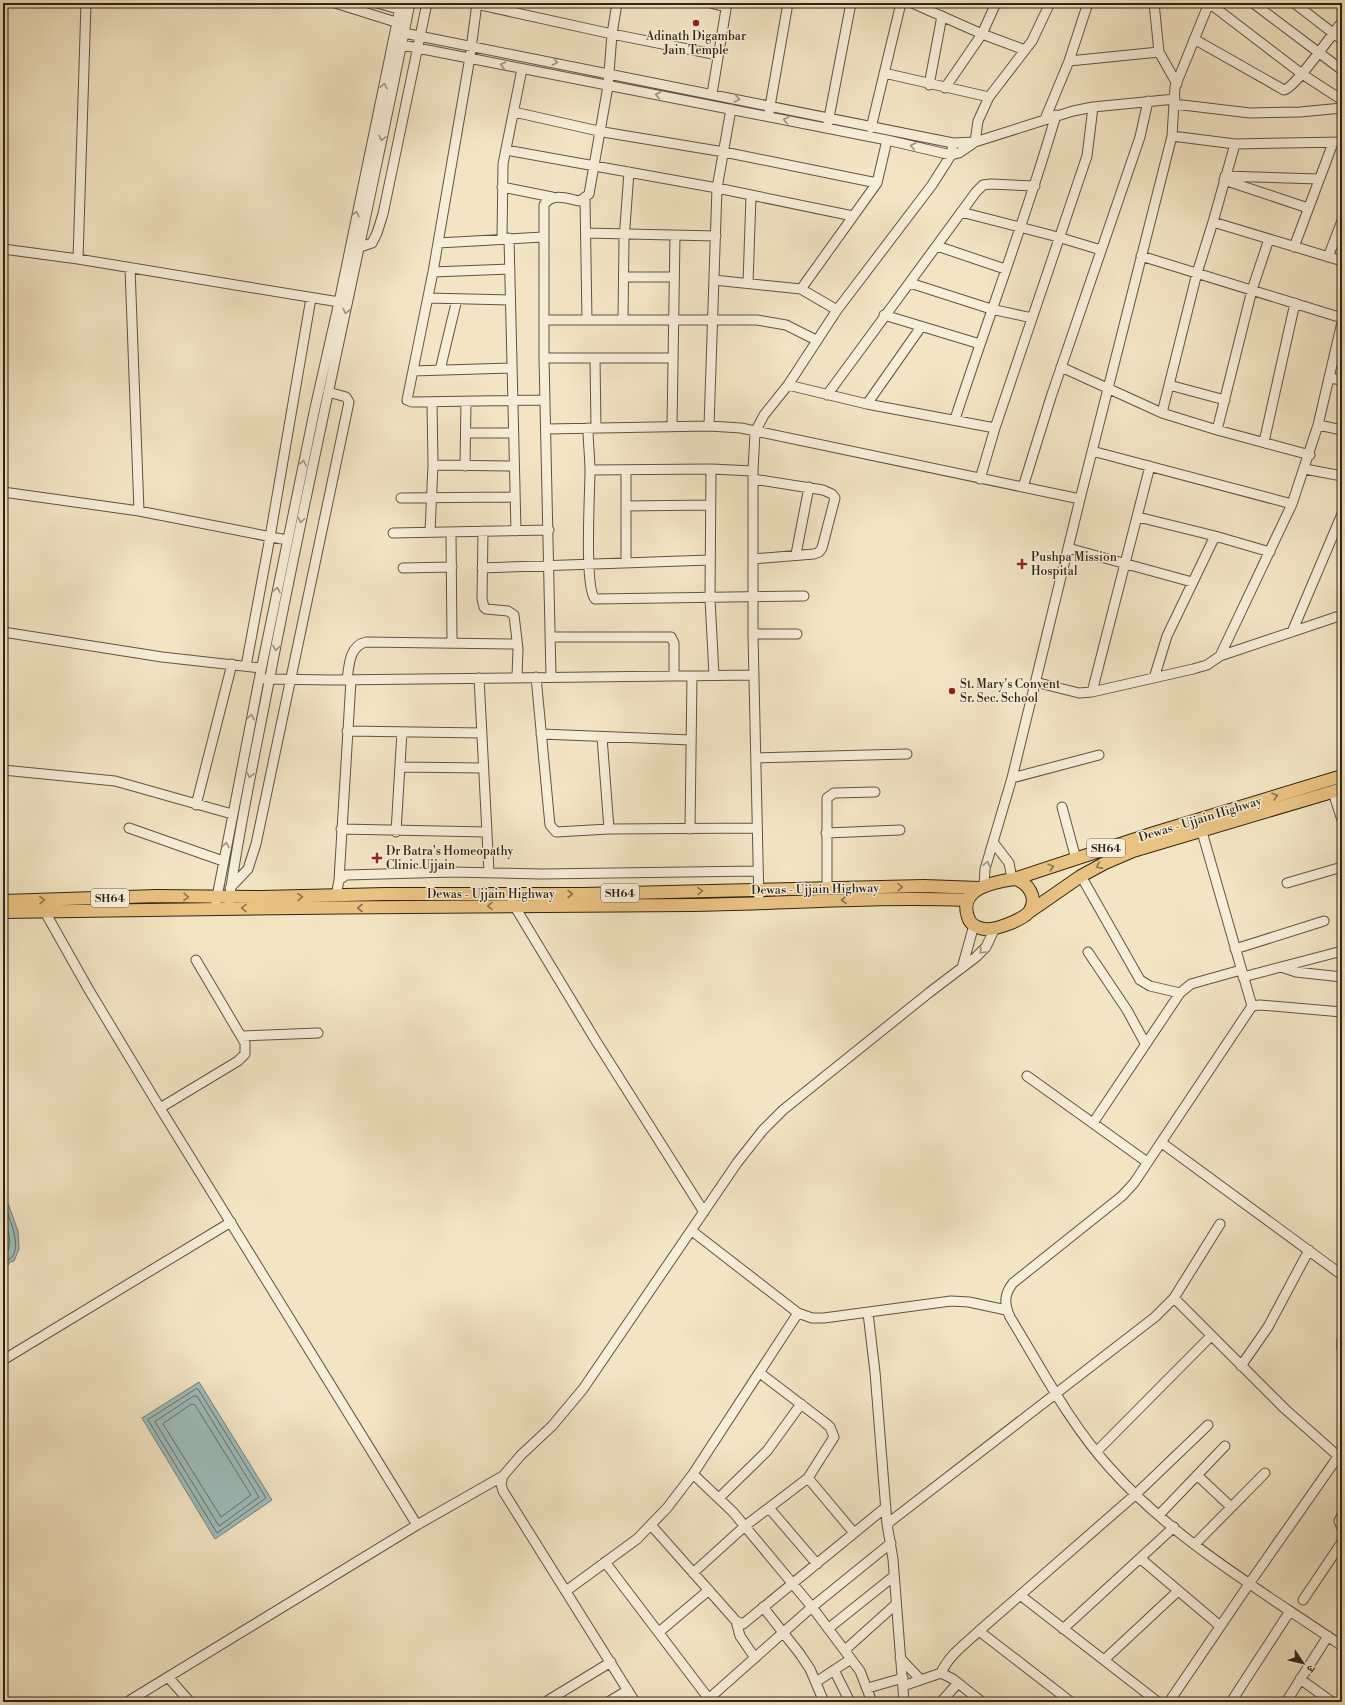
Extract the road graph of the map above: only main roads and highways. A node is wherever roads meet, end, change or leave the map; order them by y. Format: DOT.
graph roads {
  1 [pos="1342,776"];
  2 [pos="1337,791"];
  3 [pos="1200,826"];
  4 [pos="1013,879"];
  5 [pos="982,887"];
  6 [pos="229,898"];
  7 [pos="967,900"];
  8 [pos="3,901"];
  9 [pos="163,902"];
  10 [pos="3,912"];
  11 [pos="1029,912"];
  3 -- 1 [label="main road, Dewas - Ujjain Highway / SH64, one-way"];
  2 -- 3 [label="main road, Dewas - Ujjain Highway / SH64"];
  4 -- 3 [label="main road, Dewas - Ujjain Highway / SH64, one-way"];
  3 -- 11 [label="main road, Dewas - Ujjain Highway / SH64, one-way"];
  4 -- 5 [label="main road, Dewas - Ujjain Highway / SH64"];
  4 -- 11 [label="main road"];
  6 -- 5 [label="main road, Dewas - Ujjain Highway / SH64, one-way"];
  5 -- 7 [label="main road"];
  7 -- 6 [label="main road, Dewas - Ujjain Highway / SH64, one-way"];
  6 -- 9 [label="main road, Dewas - Ujjain Highway / SH64"];
  7 -- 11 [label="main road, Dewas - Ujjain Highway / SH64"];
  8 -- 9 [label="main road, Dewas - Ujjain Highway / SH64, one-way"];
  9 -- 10 [label="main road, Dewas - Ujjain Highway / SH64"];
}
